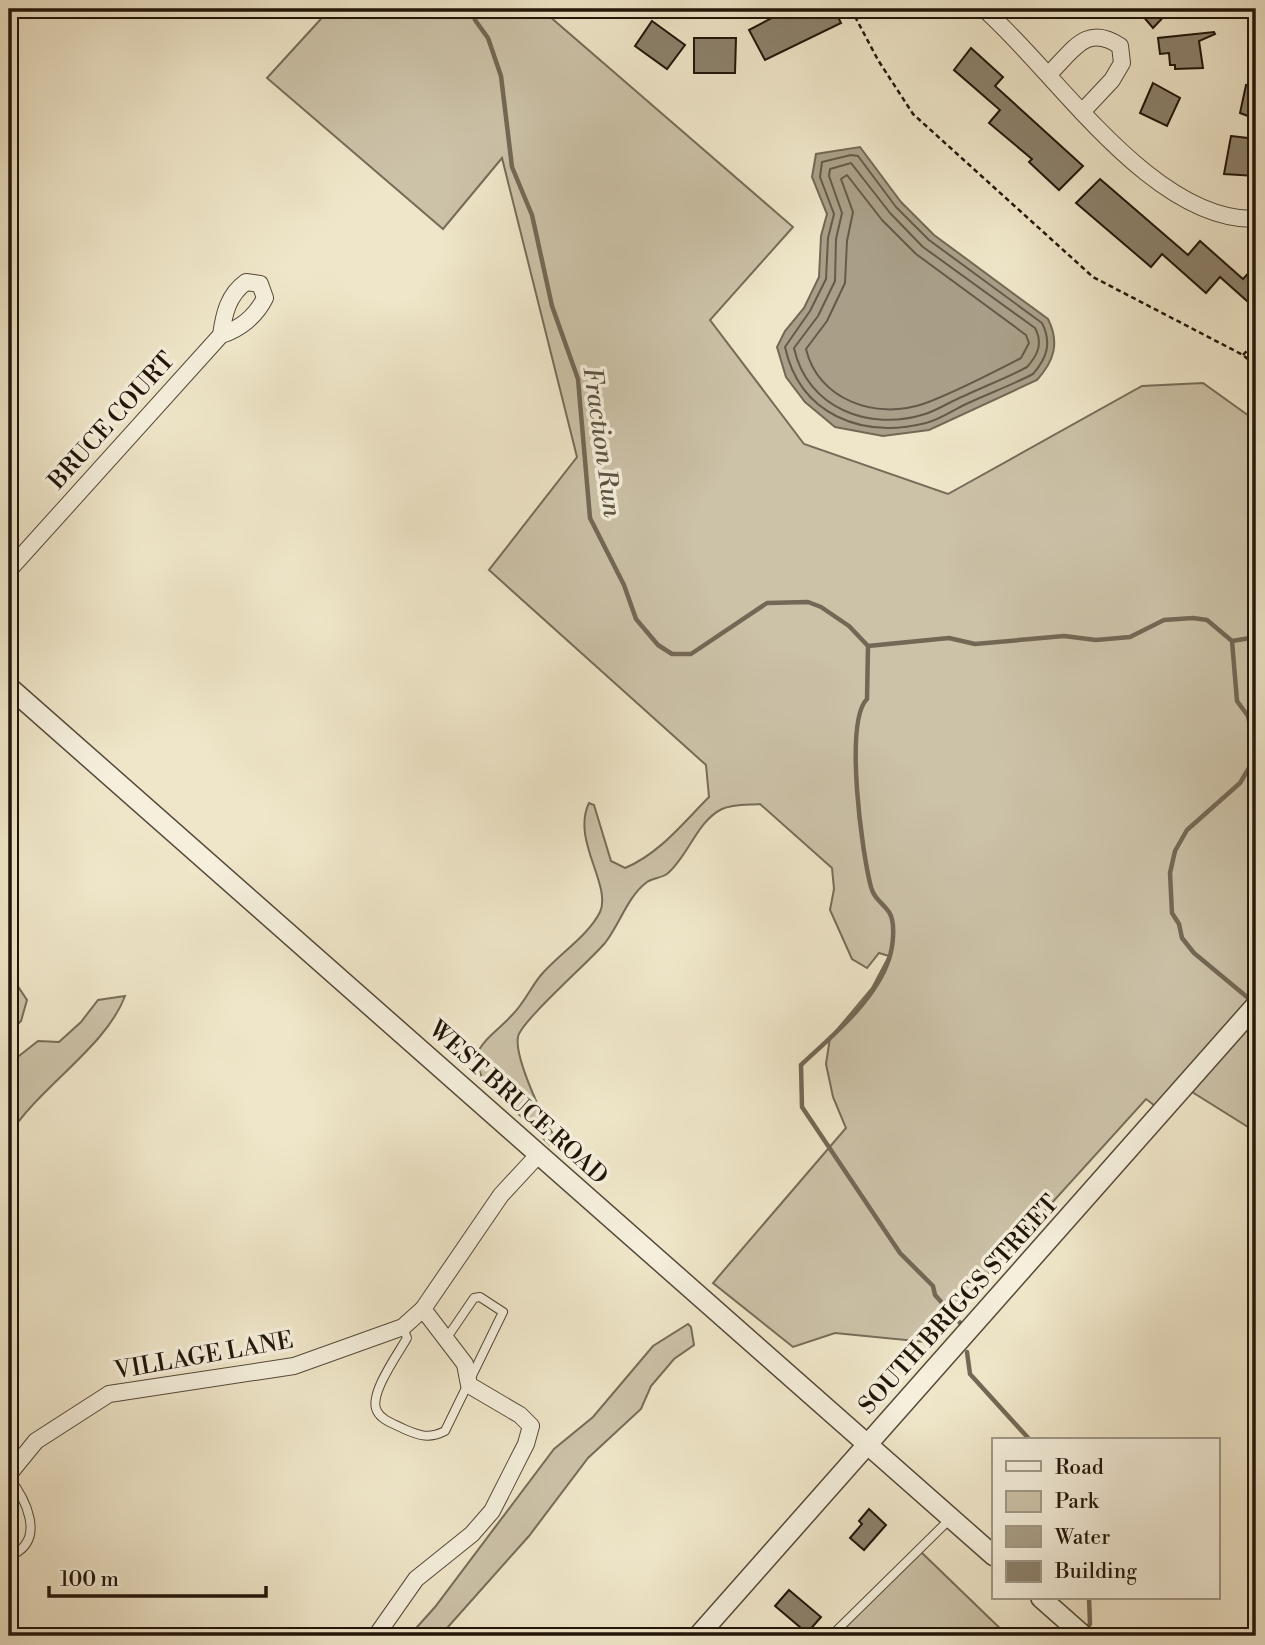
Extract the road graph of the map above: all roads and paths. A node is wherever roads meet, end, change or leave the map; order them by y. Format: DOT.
graph roads {
  1 [pos="851,9"];
  2 [pos="984,9"];
  3 [pos="1049,74"];
  4 [pos="1082,112"];
  5 [pos="1256,219"];
  6 [pos="221,335"];
  7 [pos="1256,341"];
  8 [pos="1243,355"];
  9 [pos="1256,366"];
  10 [pos="9,570"];
  11 [pos="9,687"];
  12 [pos="1253,1008"];
  13 [pos="539,1154"];
  14 [pos="423,1309"];
  15 [pos="402,1326"];
  16 [pos="446,1339"];
  17 [pos="469,1385"];
  18 [pos="868,1444"];
  19 [pos="9,1476"];
  20 [pos="951,1518"];
  21 [pos="9,1551"];
  22 [pos="992,1554"];
  23 [pos="1043,1600"];
  24 [pos="376,1636"];
  25 [pos="698,1636"];
  26 [pos="831,1636"];
  27 [pos="1084,1636"];
  1 -- 8 [label="path"];
  2 -- 3 [label="street"];
  3 -- 4 [label="street"];
  3 -- 4 [label="street"];
  4 -- 5 [label="street"];
  6 -- 10 [label="street, BRUCE COURT"];
  7 -- 8 [label="path"];
  8 -- 9 [label="path"];
  11 -- 13 [label="street, WEST BRUCE ROAD"];
  12 -- 18 [label="street, SOUTH BRIGGS STREET"];
  13 -- 14 [label="street, VILLAGE LANE"];
  13 -- 18 [label="street, WEST BRUCE ROAD"];
  14 -- 15 [label="street, VILLAGE LANE"];
  14 -- 16 [label="street"];
  15 -- 17 [label="lane"];
  15 -- 19 [label="street, VILLAGE LANE"];
  16 -- 17 [label="street"];
  16 -- 17 [label="lane"];
  17 -- 24 [label="street"];
  18 -- 20 [label="street, WEST BRUCE ROAD"];
  18 -- 25 [label="street, SOUTH BRIGGS STREET"];
  19 -- 21 [label="lane"];
  20 -- 22 [label="street, WEST BRUCE ROAD"];
  20 -- 26 [label="lane"];
  23 -- 27 [label="street"];
}
